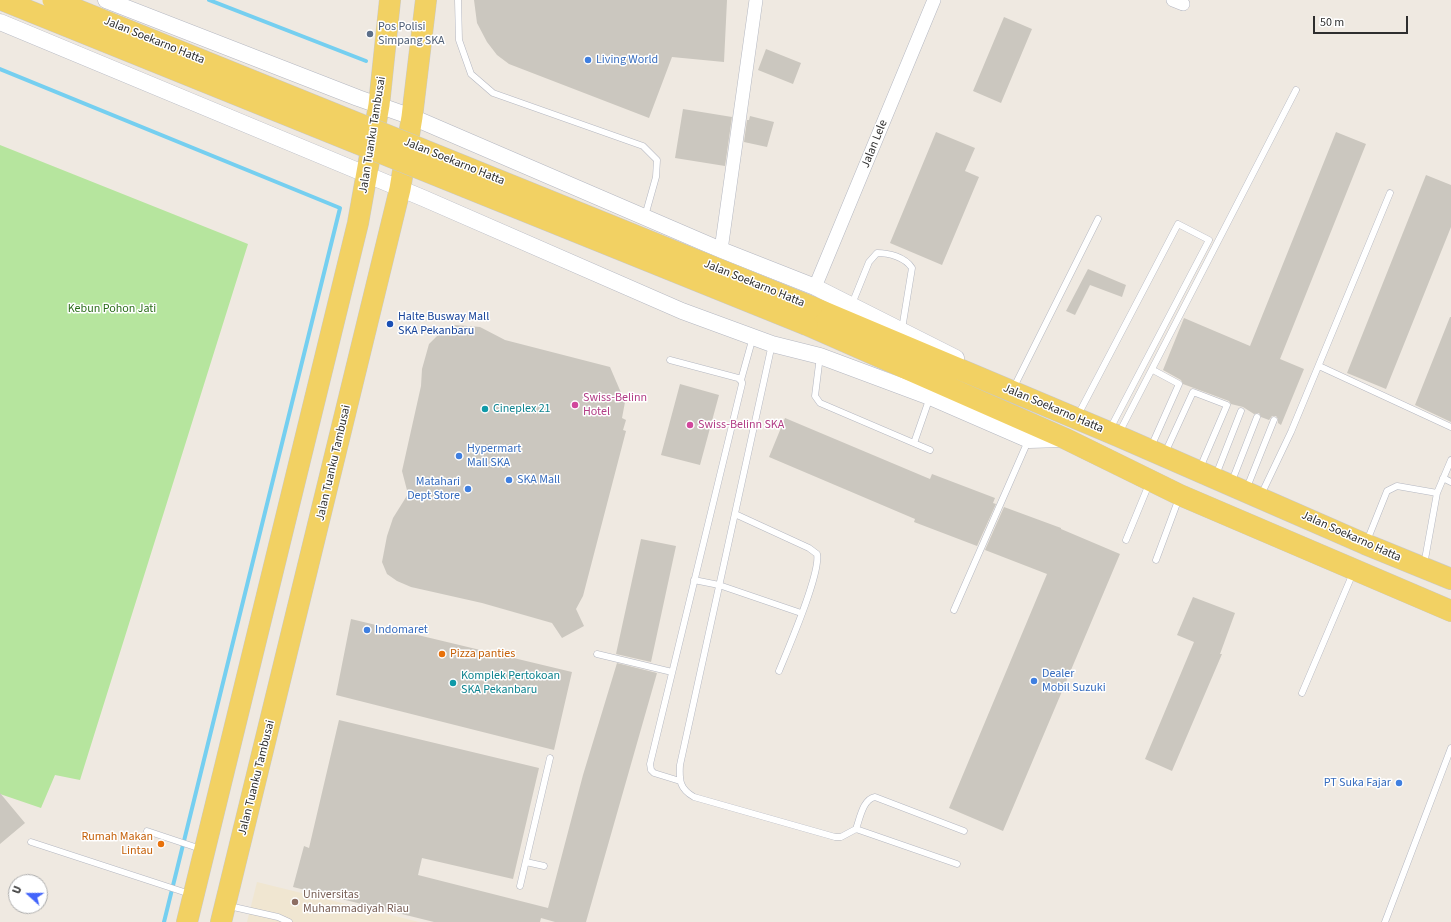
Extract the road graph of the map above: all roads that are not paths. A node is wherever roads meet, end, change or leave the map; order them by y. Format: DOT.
graph roads {
  1 [pos="2,0"];
  2 [pos="53,0"];
  3 [pos="106,0"];
  4 [pos="390,0"];
  5 [pos="426,0"];
  6 [pos="458,0"];
  7 [pos="756,0"];
  8 [pos="934,0"];
  9 [pos="0,22"];
  10 [pos="212,42"];
  11 [pos="1296,90"];
  12 [pos="187,100"];
  13 [pos="379,105"];
  14 [pos="412,117"];
  15 [pos="389,148"];
  16 [pos="368,175"];
  17 [pos="400,189"];
  18 [pos="1390,193"];
  19 [pos="644,217"];
  20 [pos="1098,219"];
  21 [pos="721,250"];
  22 [pos="851,305"];
  23 [pos="812,307"];
  24 [pos="901,330"];
  25 [pos="753,337"];
  26 [pos="772,344"];
  27 [pos="820,356"];
  28 [pos="670,360"];
  29 [pos="1319,366"];
  30 [pos="1153,370"];
  31 [pos="741,380"];
  32 [pos="1014,387"];
  33 [pos="930,397"];
  34 [pos="1241,411"];
  35 [pos="1257,417"];
  36 [pos="1274,420"];
  37 [pos="1451,427"];
  38 [pos="1099,429"];
  39 [pos="1066,439"];
  40 [pos="1029,440"];
  41 [pos="914,443"];
  42 [pos="930,450"];
  43 [pos="1156,453"];
  44 [pos="1451,460"];
  45 [pos="1443,478"];
  46 [pos="1151,480"];
  47 [pos="1451,482"];
  48 [pos="1230,484"];
  49 [pos="1437,493"];
  50 [pos="1180,495"];
  51 [pos="735,514"];
  52 [pos="1126,540"];
  53 [pos="1365,544"];
  54 [pos="1156,560"];
  55 [pos="1423,568"];
  56 [pos="1354,570"];
  57 [pos="1451,579"];
  58 [pos="694,580"];
  59 [pos="719,585"];
  60 [pos="954,610"];
  61 [pos="1451,611"];
  62 [pos="801,613"];
  63 [pos="597,654"];
  64 [pos="672,672"];
  65 [pos="779,672"];
  66 [pos="1302,693"];
  67 [pos="1451,748"];
  68 [pos="550,758"];
  69 [pos="680,782"];
  70 [pos="856,828"];
  71 [pos="147,831"];
  72 [pos="964,831"];
  73 [pos="31,842"];
  74 [pos="204,850"];
  75 [pos="526,862"];
  76 [pos="957,864"];
  77 [pos="544,866"];
  78 [pos="520,886"];
  79 [pos="193,895"];
  80 [pos="224,914"];
  81 [pos="277,920"];
  82 [pos="187,922"];
  83 [pos="289,922"];
  84 [pos="1385,922"];
  1 -- 23 [label="main road, Jalan Soekarno Hatta, bridge"];
  2 -- 23 [label="main road, Jalan Soekarno Hatta, bridge"];
  3 -- 10 [label="street"];
  4 -- 13 [label="main road, Jalan Tuanku Tambusai"];
  5 -- 14 [label="main road, Jalan Tuanku Tambusai"];
  6 -- 19 [label="lane"];
  7 -- 21 [label="street"];
  8 -- 23 [label="street, Jalan Lele"];
  9 -- 12 [label="street, Jalan Soekarno Hatta"];
  10 -- 12 [label="street"];
  10 -- 13 [label="street"];
  11 -- 30 [label="lane"];
  12 -- 16 [label="street, Jalan Soekarno Hatta"];
  13 -- 14 [label="street"];
  13 -- 15 [label="main road"];
  13 -- 16 [label="main road, Jalan Tuanku Tambusai"];
  14 -- 15 [label="main road"];
  14 -- 17 [label="main road, Jalan Tuanku Tambusai"];
  14 -- 19 [label="street"];
  15 -- 16 [label="main road"];
  15 -- 17 [label="main road"];
  16 -- 17 [label="street, Jalan Soekarno Hatta"];
  16 -- 74 [label="main road, Jalan Tuanku Tambusai"];
  17 -- 25 [label="street, Jalan Soekarno Hatta"];
  17 -- 80 [label="main road, Jalan Tuanku Tambusai"];
  18 -- 29 [label="lane"];
  19 -- 21 [label="street"];
  20 -- 32 [label="lane"];
  21 -- 23 [label="street"];
  22 -- 23 [label="street"];
  22 -- 24 [label="street"];
  22 -- 24 [label="lane"];
  23 -- 38 [label="main road, Jalan Soekarno Hatta"];
  23 -- 39 [label="main road, Jalan Soekarno Hatta"];
  24 -- 32 [label="street"];
  25 -- 26 [label="street, Jalan Soekarno Hatta"];
  25 -- 31 [label="lane"];
  26 -- 27 [label="street, Jalan Soekarno Hatta"];
  26 -- 51 [label="lane"];
  27 -- 33 [label="street, Jalan Soekarno Hatta"];
  27 -- 41 [label="lane"];
  28 -- 31 [label="lane"];
  29 -- 37 [label="lane"];
  29 -- 48 [label="lane"];
  30 -- 38 [label="lane"];
  30 -- 43 [label="lane"];
  31 -- 58 [label="lane"];
  32 -- 38 [label="street"];
  33 -- 40 [label="street, Jalan Soekarno Hatta"];
  33 -- 41 [label="lane"];
  34 -- 48 [label="lane"];
  35 -- 48 [label="lane"];
  36 -- 48 [label="lane"];
  38 -- 38 [label="lane"];
  38 -- 43 [label="main road, Jalan Soekarno Hatta"];
  39 -- 40 [label="street, Jalan Soekarno Hatta"];
  39 -- 46 [label="main road, Jalan Soekarno Hatta"];
  40 -- 60 [label="lane"];
  41 -- 42 [label="lane"];
  43 -- 48 [label="main road, Jalan Soekarno Hatta"];
  43 -- 48 [label="lane"];
  44 -- 45 [label="lane"];
  45 -- 47 [label="lane"];
  45 -- 49 [label="lane"];
  46 -- 50 [label="main road, Jalan Soekarno Hatta"];
  46 -- 52 [label="lane"];
  48 -- 53 [label="main road, Jalan Soekarno Hatta"];
  49 -- 53 [label="lane"];
  49 -- 55 [label="lane"];
  50 -- 54 [label="lane"];
  50 -- 56 [label="main road, Jalan Soekarno Hatta"];
  51 -- 59 [label="lane"];
  51 -- 62 [label="lane"];
  53 -- 55 [label="main road, Jalan Soekarno Hatta"];
  55 -- 57 [label="main road, Jalan Soekarno Hatta"];
  56 -- 61 [label="main road, Jalan Soekarno Hatta"];
  56 -- 66 [label="lane"];
  58 -- 59 [label="lane"];
  58 -- 64 [label="lane"];
  59 -- 62 [label="lane"];
  59 -- 69 [label="lane"];
  62 -- 65 [label="lane"];
  63 -- 64 [label="lane"];
  64 -- 69 [label="lane"];
  67 -- 84 [label="lane"];
  68 -- 75 [label="lane"];
  69 -- 70 [label="lane"];
  70 -- 72 [label="lane"];
  70 -- 76 [label="lane"];
  71 -- 74 [label="lane"];
  73 -- 79 [label="lane"];
  74 -- 79 [label="main road, Jalan Tuanku Tambusai"];
  75 -- 77 [label="lane"];
  75 -- 78 [label="lane"];
  79 -- 82 [label="main road, Jalan Tuanku Tambusai"];
  80 -- 81 [label="lane"];
  81 -- 83 [label="lane"];
}
